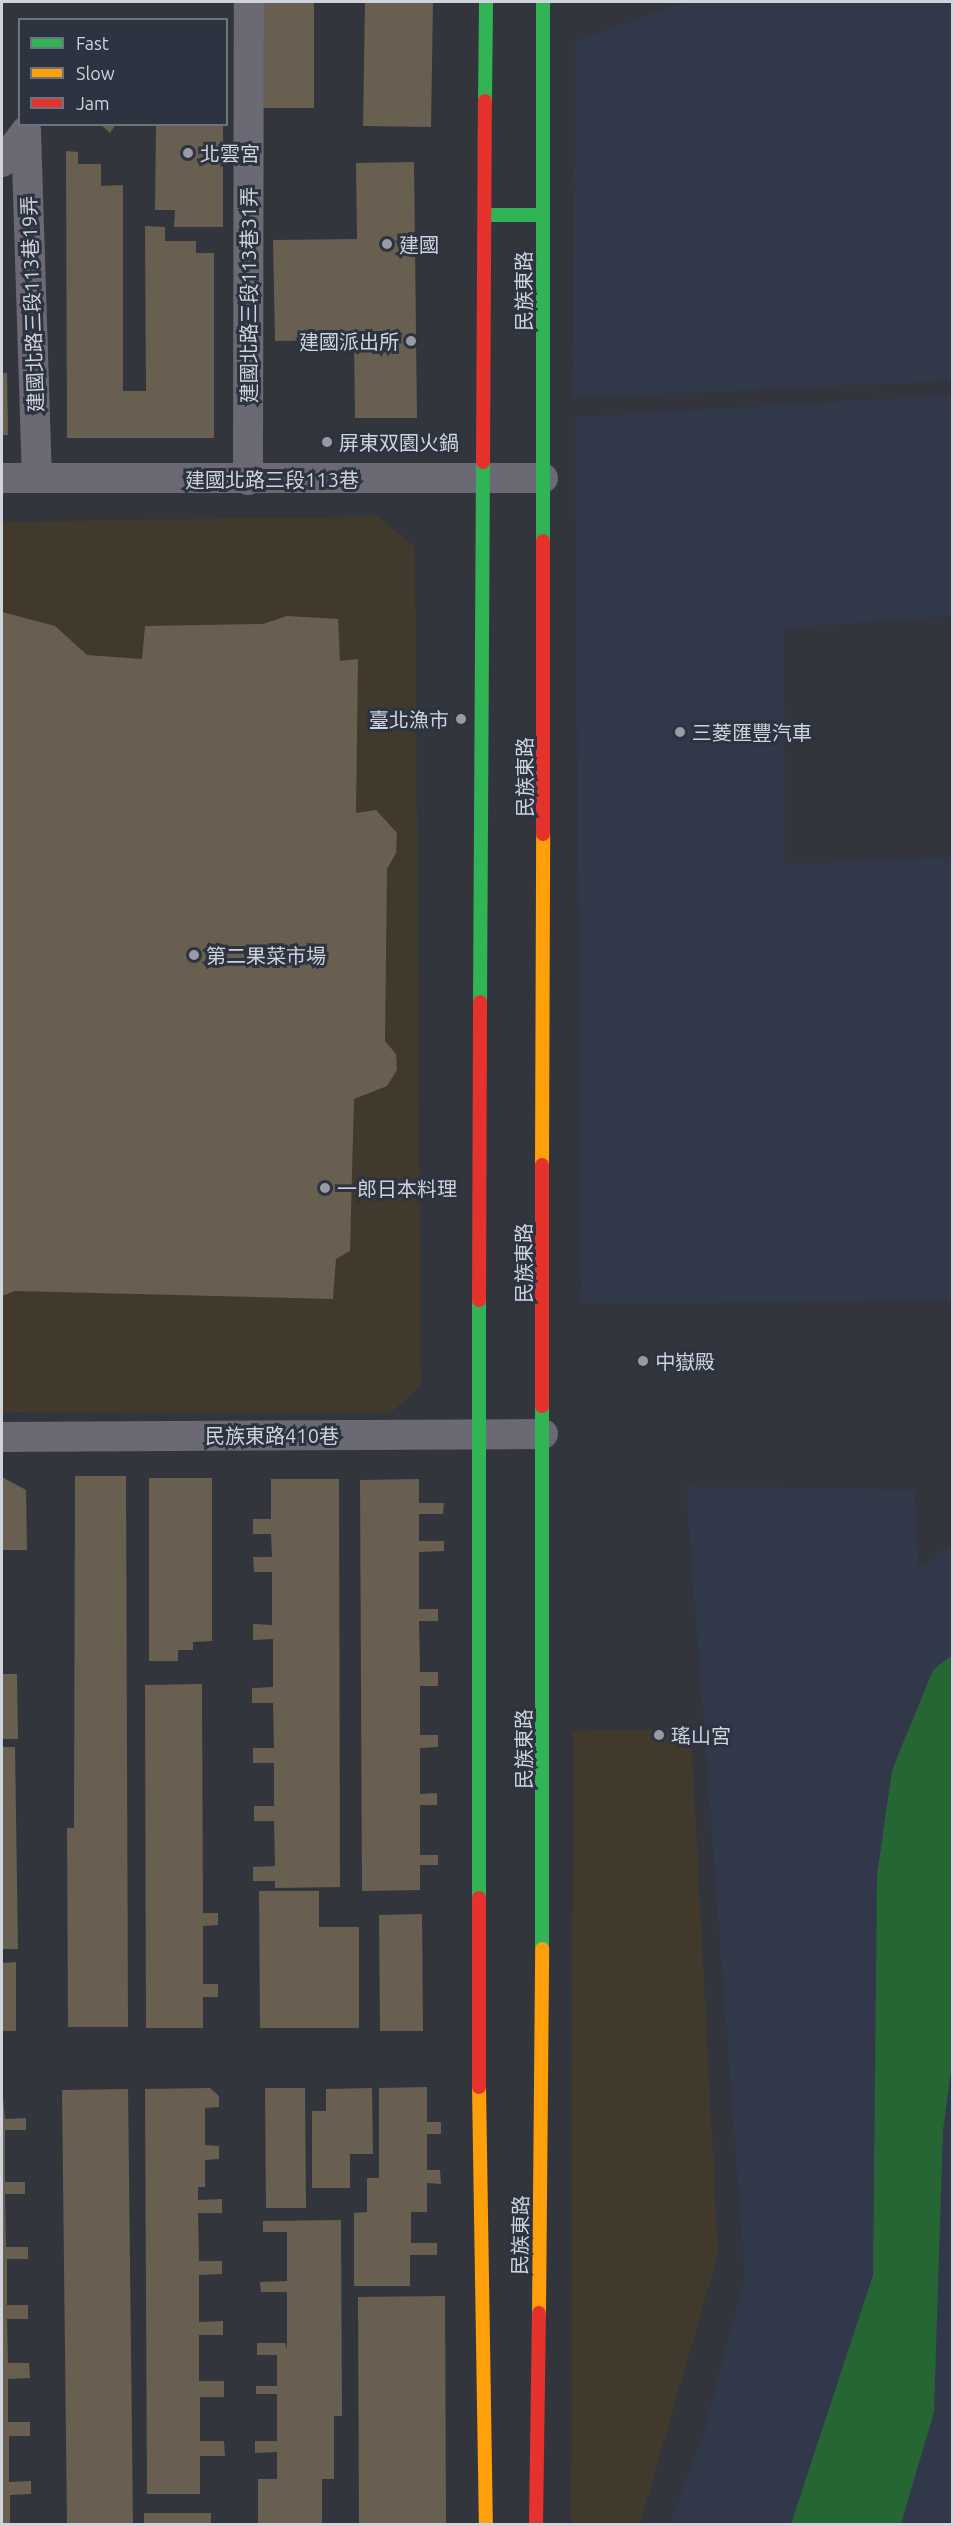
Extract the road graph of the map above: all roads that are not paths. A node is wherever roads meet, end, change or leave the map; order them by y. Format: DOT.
graph roads {
  1 [pos="249,2"];
  2 [pos="486,2"];
  3 [pos="543,2"];
  4 [pos="2,162"];
  5 [pos="484,215"];
  6 [pos="543,215"];
  7 [pos="37,476"];
  8 [pos="483,477"];
  9 [pos="2,478"];
  10 [pos="543,478"];
  11 [pos="248,480"];
  12 [pos="543,1434"];
  13 [pos="478,1435"];
  14 [pos="2,1437"];
  15 [pos="486,2524"];
  16 [pos="536,2524"];
  1 -- 11 [label="street, 建國北路三段113巷31弄"];
  2 -- 5 [label="street, 民族東路"];
  3 -- 6 [label="street, 民族東路"];
  4 -- 7 [label="street, 建國北路三段113巷19弄"];
  5 -- 6 [label="street"];
  5 -- 8 [label="street, 民族東路"];
  6 -- 10 [label="street, 民族東路"];
  7 -- 9 [label="street, 建國北路三段113巷"];
  7 -- 11 [label="street, 建國北路三段113巷"];
  8 -- 10 [label="street, 建國北路三段113巷"];
  8 -- 11 [label="street, 建國北路三段113巷"];
  8 -- 13 [label="street, 民族東路"];
  10 -- 12 [label="street, 民族東路"];
  12 -- 13 [label="street, 民族東路410巷"];
  12 -- 16 [label="street, 民族東路"];
  13 -- 14 [label="street, 民族東路410巷"];
  13 -- 15 [label="street, 民族東路"];
}
